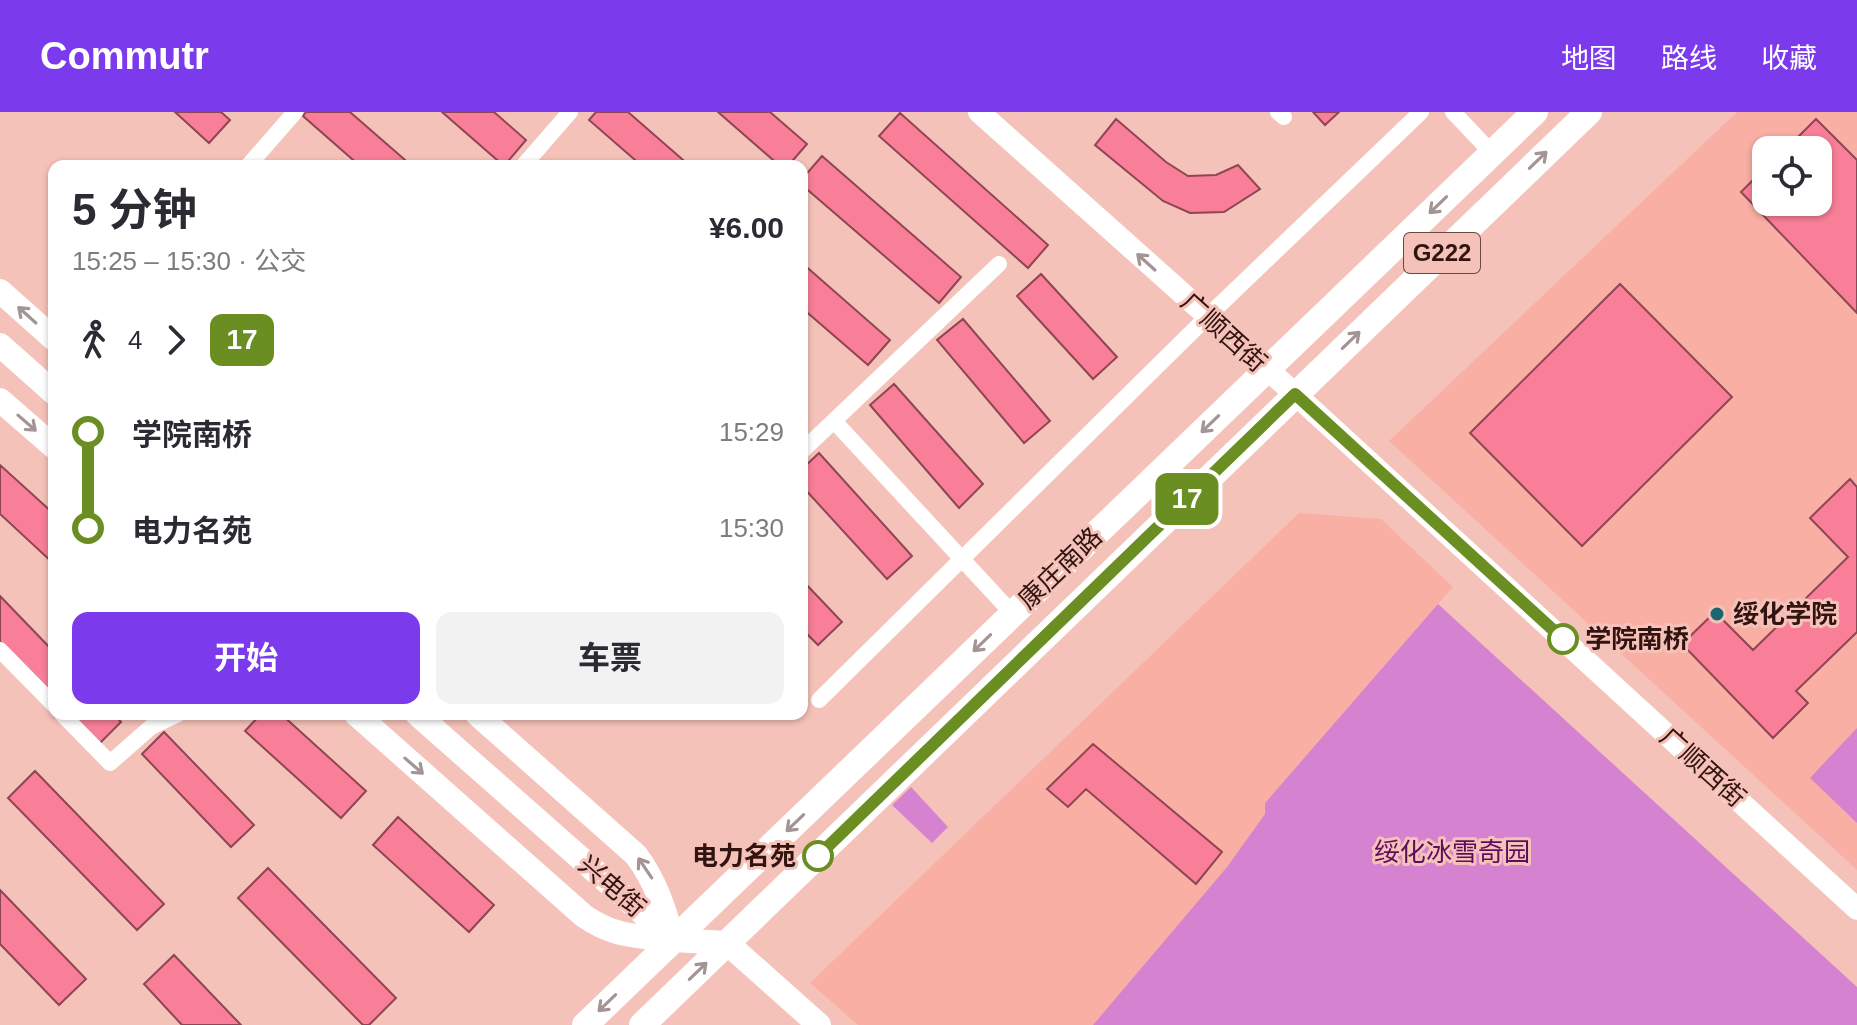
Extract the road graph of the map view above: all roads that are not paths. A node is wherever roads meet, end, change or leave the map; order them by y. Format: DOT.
graph roads {
  1 [pos="295,112"];
  2 [pos="570,112"];
  3 [pos="979,112"];
  4 [pos="1421,112"];
  5 [pos="1453,112"];
  6 [pos="1535,112"];
  7 [pos="1589,112"];
  8 [pos="1492,153"];
  9 [pos="253,160"];
  10 [pos="528,160"];
  11 [pos="999,264"];
  12 [pos="0,291"];
  13 [pos="1207,317"];
  14 [pos="48,334"];
  15 [pos="0,345"];
  16 [pos="1266,370"];
  17 [pos="48,388"];
  18 [pos="1295,394"];
  19 [pos="0,400"];
  20 [pos="834,421"];
  21 [pos="48,442"];
  22 [pos="808,445"];
  23 [pos="962,559"];
  24 [pos="1013,614"];
  25 [pos="0,650"];
  26 [pos="48,699"];
  27 [pos="819,700"];
  28 [pos="68,720"];
  29 [pos="166,720"];
  30 [pos="363,720"];
  31 [pos="424,720"];
  32 [pos="484,720"];
  33 [pos="1857,909"];
  34 [pos="673,940"];
  35 [pos="727,943"];
  36 [pos="585,1025"];
  37 [pos="642,1025"];
  38 [pos="819,1025"];
  1 -- 9 [label="street"];
  2 -- 10 [label="street"];
  13 -- 3 [label="main road, 广顺西街, one-way"];
  4 -- 13 [label="street"];
  5 -- 8 [label="street"];
  6 -- 8 [label="highway, 康庄南路 / G222"];
  18 -- 7 [label="highway, 康庄南路 / G222, one-way"];
  8 -- 16 [label="highway, 康庄南路 / G222, one-way"];
  11 -- 20 [label="street"];
  14 -- 12 [label="main road, one-way"];
  13 -- 16 [label="main road, 广顺西街"];
  13 -- 23 [label="street"];
  15 -- 17 [label="main road"];
  16 -- 18 [label="main road, 广顺西街"];
  16 -- 24 [label="highway, 康庄南路 / G222, one-way"];
  18 -- 33 [label="main road, 广顺西街"];
  18 -- 35 [label="highway, 康庄南路 / G222"];
  19 -- 21 [label="main road, one-way"];
  20 -- 22 [label="street"];
  20 -- 23 [label="street"];
  23 -- 24 [label="street"];
  23 -- 27 [label="street"];
  24 -- 34 [label="highway, 康庄南路 / G222, one-way"];
  25 -- 26 [label="street"];
  28 -- 29 [label="street"];
  30 -- 34 [label="main road, one-way"];
  31 -- 34 [label="main road, 兴电街"];
  34 -- 32 [label="main road, one-way"];
  34 -- 35 [label="main road"];
  34 -- 36 [label="highway, 康庄南路 / G222, one-way"];
  37 -- 35 [label="highway, 康庄南路 / G222, one-way"];
  35 -- 38 [label="main road"];
}
